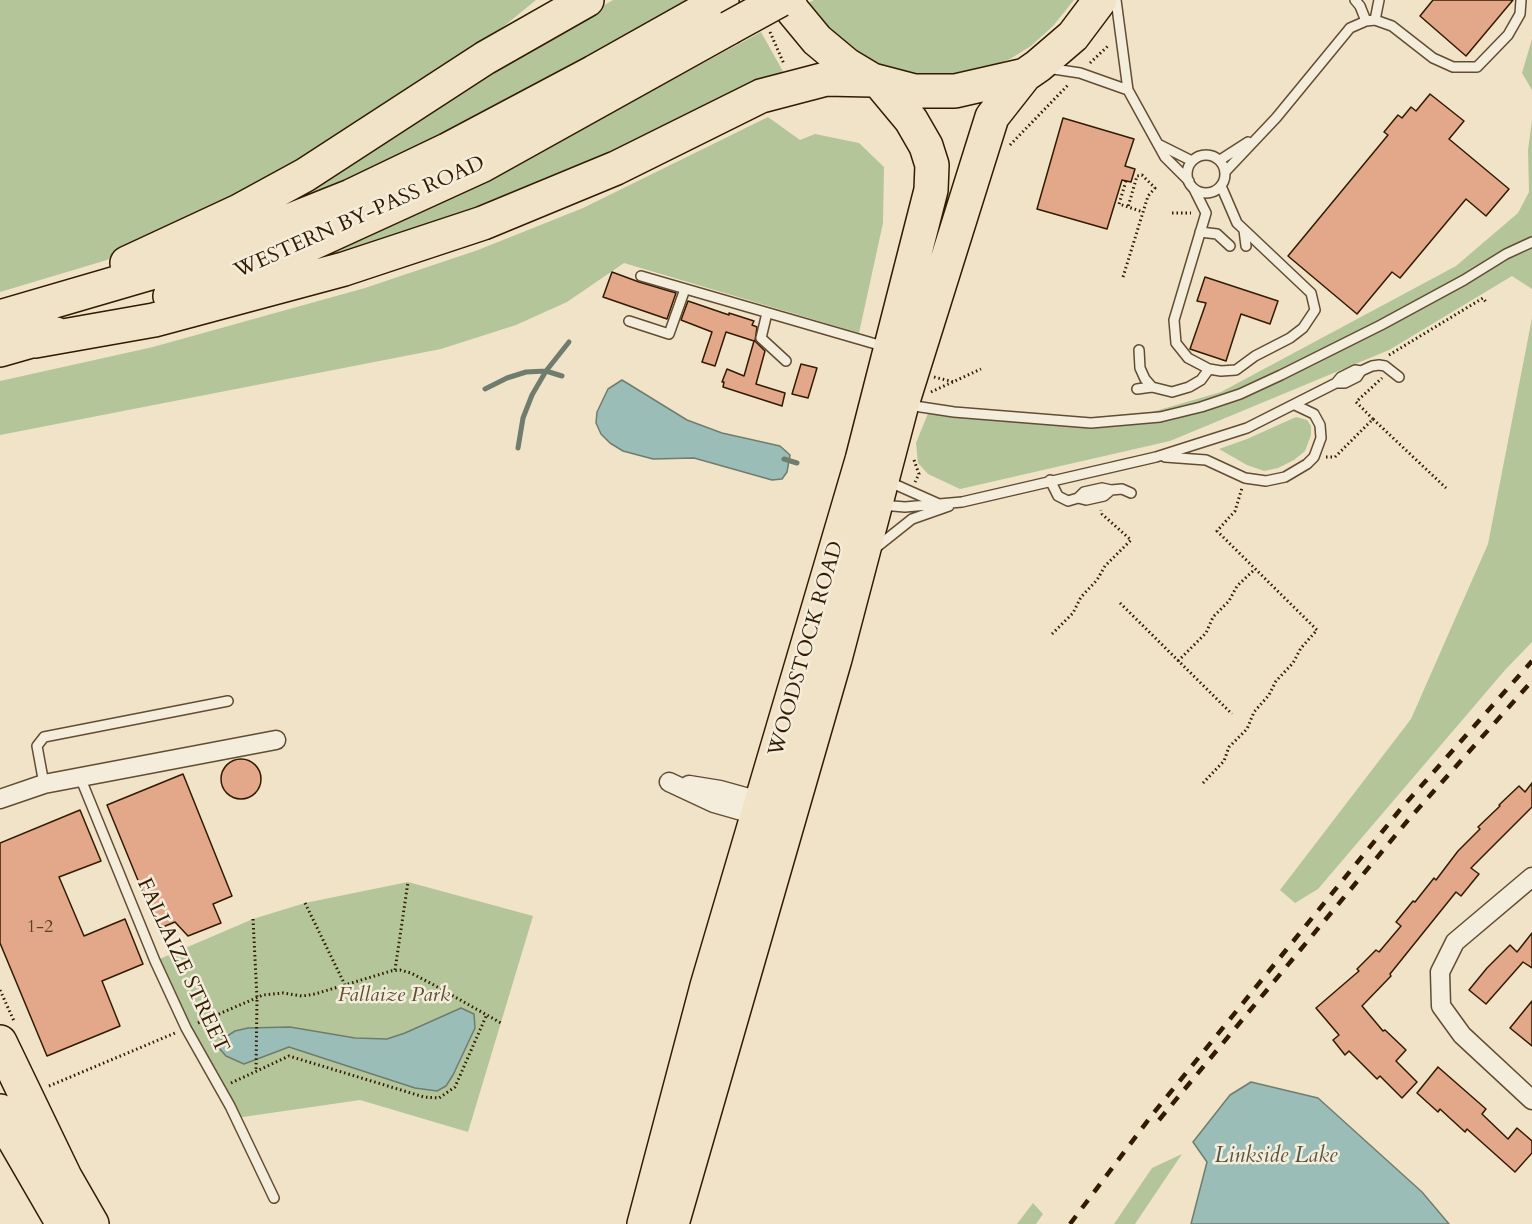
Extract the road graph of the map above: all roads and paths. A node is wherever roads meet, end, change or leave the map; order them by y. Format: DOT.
graph roads {
  1 [pos="556,0"];
  2 [pos="587,0"];
  3 [pos="780,0"];
  4 [pos="787,0"];
  5 [pos="1100,0"];
  6 [pos="1116,0"];
  7 [pos="1355,0"];
  8 [pos="1379,0"];
  9 [pos="1521,0"];
  10 [pos="725,14"];
  11 [pos="1370,20"];
  12 [pos="769,30"];
  13 [pos="485,58"];
  14 [pos="1032,70"];
  15 [pos="788,71"];
  16 [pos="877,82"];
  17 [pos="601,85"];
  18 [pos="1128,90"];
  19 [pos="1258,136"];
  20 [pos="1156,142"];
  21 [pos="1220,160"];
  22 [pos="1192,161"];
  23 [pos="1226,172"];
  24 [pos="1126,181"];
  25 [pos="1191,185"];
  26 [pos="1221,186"];
  27 [pos="1128,207"];
  28 [pos="1143,212"];
  29 [pos="1244,230"];
  30 [pos="1200,232"];
  31 [pos="1532,242"];
  32 [pos="1230,246"];
  33 [pos="1246,246"];
  34 [pos="641,276"];
  35 [pos="1123,277"];
  36 [pos="684,288"];
  37 [pos="1486,302"];
  38 [pos="15,313"];
  39 [pos="767,313"];
  40 [pos="1451,317"];
  41 [pos="629,321"];
  42 [pos="1454,321"];
  43 [pos="1416,338"];
  44 [pos="35,341"];
  45 [pos="1419,342"];
  46 [pos="1261,347"];
  47 [pos="890,349"];
  48 [pos="0,350"];
  49 [pos="1139,350"];
  50 [pos="1255,356"];
  51 [pos="786,361"];
  52 [pos="1385,366"];
  53 [pos="981,369"];
  54 [pos="1209,369"];
  55 [pos="1399,377"];
  56 [pos="939,378"];
  57 [pos="956,382"];
  58 [pos="1152,387"];
  59 [pos="1137,388"];
  60 [pos="1361,397"];
  61 [pos="913,400"];
  62 [pos="1365,400"];
  63 [pos="1295,405"];
  64 [pos="1373,419"];
  65 [pos="1156,457"];
  66 [pos="1314,457"];
  67 [pos="876,458"];
  68 [pos="1245,478"];
  69 [pos="1050,480"];
  70 [pos="1446,488"];
  71 [pos="1111,490"];
  72 [pos="1131,493"];
  73 [pos="1078,498"];
  74 [pos="1097,498"];
  75 [pos="962,502"];
  76 [pos="863,503"];
  77 [pos="940,504"];
  78 [pos="860,566"];
  79 [pos="1255,569"];
  80 [pos="1120,603"];
  81 [pos="1052,634"];
  82 [pos="841,637"];
  83 [pos="1179,661"];
  84 [pos="839,681"];
  85 [pos="836,692"];
  86 [pos="228,701"];
  87 [pos="1232,714"];
  88 [pos="788,715"];
  89 [pos="276,740"];
  90 [pos="80,777"];
  91 [pos="1203,783"];
  92 [pos="44,784"];
  93 [pos="0,799"];
  94 [pos="775,813"];
  95 [pos="1532,877"];
  96 [pos="408,882"];
  97 [pos="305,903"];
  98 [pos="253,919"];
  99 [pos="755,934"];
  100 [pos="395,970"];
  101 [pos="345,985"];
  102 [pos="707,986"];
  103 [pos="257,998"];
  104 [pos="487,1014"];
  105 [pos="501,1023"];
  106 [pos="186,1028"];
  107 [pos="685,1033"];
  108 [pos="0,1042"];
  109 [pos="256,1071"];
  110 [pos="44,1088"];
  111 [pos="220,1088"];
  112 [pos="1532,1100"];
  113 [pos="0,1111"];
  114 [pos="660,1124"];
  115 [pos="274,1198"];
  116 [pos="63,1224"];
  117 [pos="92,1224"];
  118 [pos="641,1224"];
  119 [pos="672,1224"];
  1 -- 13 [label="highway"];
  2 -- 13 [label="highway"];
  3 -- 10 [label="highway, bridge"];
  4 -- 16 [label="highway"];
  5 -- 14 [label="highway"];
  6 -- 18 [label="lane"];
  7 -- 11 [label="lane"];
  8 -- 11 [label="lane"];
  9 -- 11 [label="lane"];
  10 -- 17 [label="highway"];
  11 -- 19 [label="lane"];
  12 -- 15 [label="path"];
  13 -- 38 [label="highway"];
  14 -- 16 [label="highway"];
  14 -- 18 [label="lane"];
  14 -- 61 [label="highway, WOODSTOCK ROAD"];
  16 -- 44 [label="highway"];
  16 -- 47 [label="highway, WOODSTOCK ROAD"];
  17 -- 38 [label="highway, WESTERN BY-PASS ROAD"];
  17 -- 44 [label="highway, WESTERN BY-PASS ROAD"];
  18 -- 20 [label="lane"];
  19 -- 21 [label="lane"];
  19 -- 23 [label="lane"];
  20 -- 22 [label="lane"];
  20 -- 25 [label="lane"];
  21 -- 22 [label="lane"];
  21 -- 23 [label="lane"];
  22 -- 25 [label="lane"];
  23 -- 26 [label="lane"];
  24 -- 27 [label="path"];
  25 -- 26 [label="lane"];
  25 -- 30 [label="lane"];
  26 -- 29 [label="lane"];
  27 -- 28 [label="path"];
  27 -- 28 [label="path"];
  28 -- 35 [label="path"];
  29 -- 33 [label="lane"];
  29 -- 50 [label="lane"];
  30 -- 32 [label="lane"];
  30 -- 54 [label="lane"];
  31 -- 61 [label="lane"];
  34 -- 36 [label="lane"];
  36 -- 39 [label="lane"];
  36 -- 41 [label="lane"];
  37 -- 40 [label="path"];
  39 -- 47 [label="lane"];
  39 -- 51 [label="lane"];
  40 -- 42 [label="path"];
  40 -- 43 [label="path"];
  43 -- 45 [label="path"];
  43 -- 52 [label="path"];
  44 -- 48 [label="highway, WESTERN BY-PASS ROAD"];
  46 -- 50 [label="lane"];
  47 -- 67 [label="highway, WOODSTOCK ROAD"];
  49 -- 58 [label="lane"];
  50 -- 54 [label="lane"];
  52 -- 55 [label="lane"];
  52 -- 60 [label="path"];
  52 -- 63 [label="lane"];
  53 -- 57 [label="path"];
  54 -- 58 [label="lane"];
  56 -- 57 [label="path"];
  57 -- 61 [label="path"];
  58 -- 59 [label="lane"];
  60 -- 62 [label="path"];
  60 -- 64 [label="path"];
  61 -- 67 [label="highway, WOODSTOCK ROAD"];
  63 -- 65 [label="lane"];
  63 -- 66 [label="lane"];
  64 -- 66 [label="path"];
  64 -- 70 [label="path"];
  65 -- 68 [label="lane"];
  65 -- 69 [label="lane"];
  66 -- 68 [label="lane"];
  67 -- 76 [label="highway, WOODSTOCK ROAD"];
  67 -- 77 [label="lane"];
  67 -- 88 [label="lane"];
  68 -- 79 [label="path"];
  69 -- 73 [label="lane"];
  69 -- 75 [label="lane"];
  71 -- 72 [label="lane"];
  71 -- 73 [label="lane"];
  71 -- 74 [label="lane"];
  73 -- 74 [label="lane"];
  74 -- 81 [label="path"];
  75 -- 77 [label="lane"];
  75 -- 78 [label="lane"];
  76 -- 77 [label="lane"];
  76 -- 78 [label="highway, WOODSTOCK ROAD"];
  76 -- 88 [label="highway, WOODSTOCK ROAD"];
  78 -- 82 [label="highway, WOODSTOCK ROAD"];
  79 -- 83 [label="path"];
  79 -- 91 [label="path"];
  80 -- 83 [label="path"];
  82 -- 84 [label="lane"];
  82 -- 94 [label="highway, WOODSTOCK ROAD"];
  83 -- 87 [label="path"];
  85 -- 99 [label="lane"];
  86 -- 92 [label="lane"];
  88 -- 94 [label="highway, WOODSTOCK ROAD"];
  89 -- 90 [label="street"];
  90 -- 92 [label="street"];
  90 -- 106 [label="lane, FALLAIZE STREET"];
  92 -- 93 [label="street"];
  94 -- 99 [label="highway, WOODSTOCK ROAD"];
  94 -- 102 [label="highway, WOODSTOCK ROAD"];
  95 -- 112 [label="street"];
  96 -- 100 [label="path"];
  97 -- 101 [label="path"];
  98 -- 103 [label="path"];
  99 -- 119 [label="highway, WOODSTOCK ROAD"];
  100 -- 101 [label="path"];
  100 -- 104 [label="path"];
  101 -- 103 [label="path"];
  102 -- 107 [label="lane"];
  102 -- 118 [label="highway, WOODSTOCK ROAD"];
  103 -- 106 [label="path"];
  103 -- 109 [label="path"];
  104 -- 105 [label="path"];
  104 -- 109 [label="path"];
  106 -- 110 [label="path"];
  106 -- 111 [label="lane, FALLAIZE STREET"];
  108 -- 117 [label="highway"];
  109 -- 111 [label="path"];
  111 -- 115 [label="lane, FALLAIZE STREET"];
  113 -- 116 [label="highway"];
  114 -- 118 [label="lane"];
}
